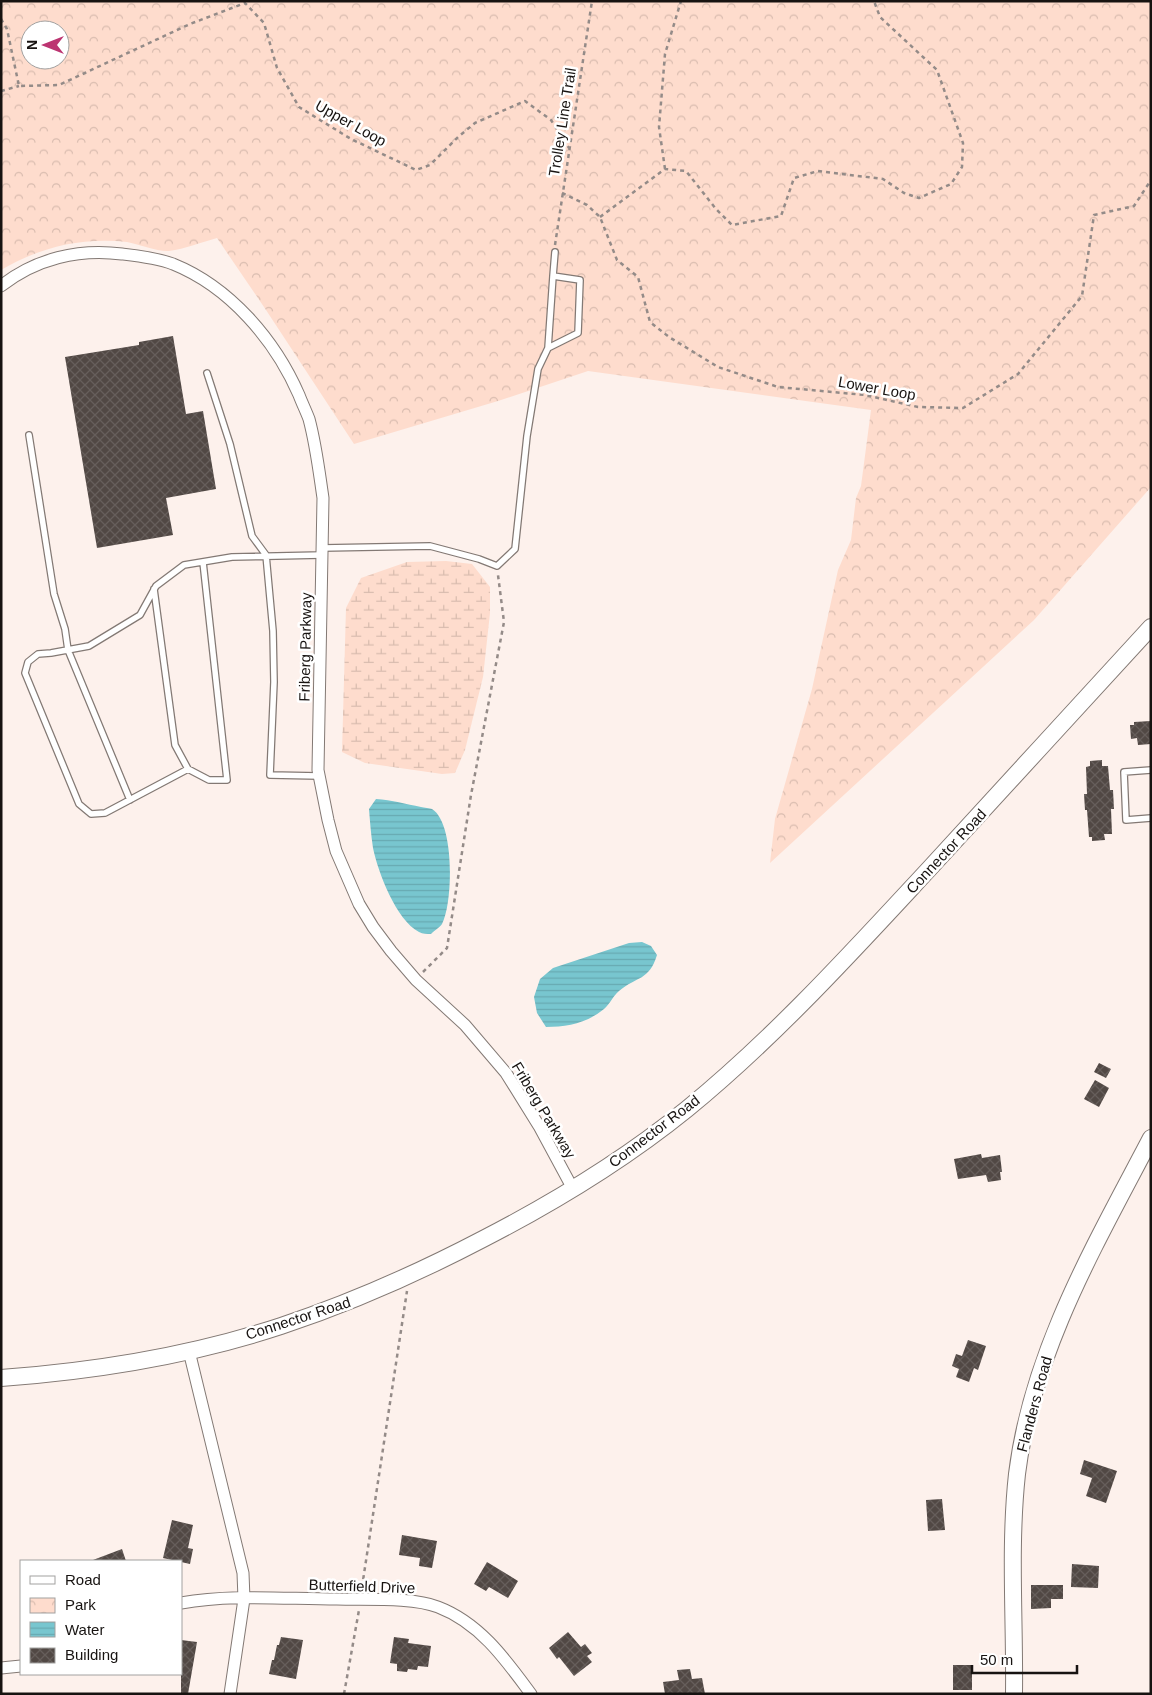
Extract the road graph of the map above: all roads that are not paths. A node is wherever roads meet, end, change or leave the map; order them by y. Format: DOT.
graph roads {
  1 [pos="555,249"];
  2 [pos="553,276"];
  3 [pos="1,286"];
  4 [pos="548,348"];
  5 [pos="207,373"];
  6 [pos="29,435"];
  7 [pos="322,552"];
  8 [pos="266,555"];
  9 [pos="203,562"];
  10 [pos="154,589"];
  11 [pos="1151,627"];
  12 [pos="68,650"];
  13 [pos="188,769"];
  14 [pos="1151,770"];
  15 [pos="319,776"];
  16 [pos="130,800"];
  17 [pos="1151,818"];
  18 [pos="1151,1138"];
  19 [pos="573,1189"];
  20 [pos="189,1351"];
  21 [pos="1,1378"];
  22 [pos="244,1599"];
  23 [pos="182,1603"];
  24 [pos="20,1666"];
  25 [pos="1,1668"];
  26 [pos="230,1694"];
  27 [pos="531,1694"];
  28 [pos="1014,1694"];
  1 -- 2 [label="lane"];
  2 -- 4 [label="lane"];
  2 -- 4 [label="lane"];
  3 -- 7 [label="street, Friberg Parkway"];
  4 -- 7 [label="lane"];
  5 -- 8 [label="lane"];
  6 -- 12 [label="lane"];
  7 -- 8 [label="lane"];
  7 -- 15 [label="street, Friberg Parkway"];
  8 -- 9 [label="lane"];
  8 -- 15 [label="lane"];
  9 -- 10 [label="lane"];
  9 -- 13 [label="lane"];
  10 -- 12 [label="lane"];
  10 -- 13 [label="lane"];
  11 -- 19 [label="street, Connector Road"];
  12 -- 16 [label="lane"];
  12 -- 16 [label="lane"];
  13 -- 16 [label="lane"];
  14 -- 17 [label="lane"];
  15 -- 19 [label="street, Friberg Parkway"];
  18 -- 28 [label="street, Flanders Road"];
  19 -- 20 [label="street, Connector Road"];
  20 -- 21 [label="street, Connector Road"];
  20 -- 22 [label="street"];
  22 -- 23 [label="street, Butterfield Drive"];
  22 -- 26 [label="street"];
  22 -- 27 [label="street, Butterfield Drive"];
  24 -- 25 [label="street"];
}
